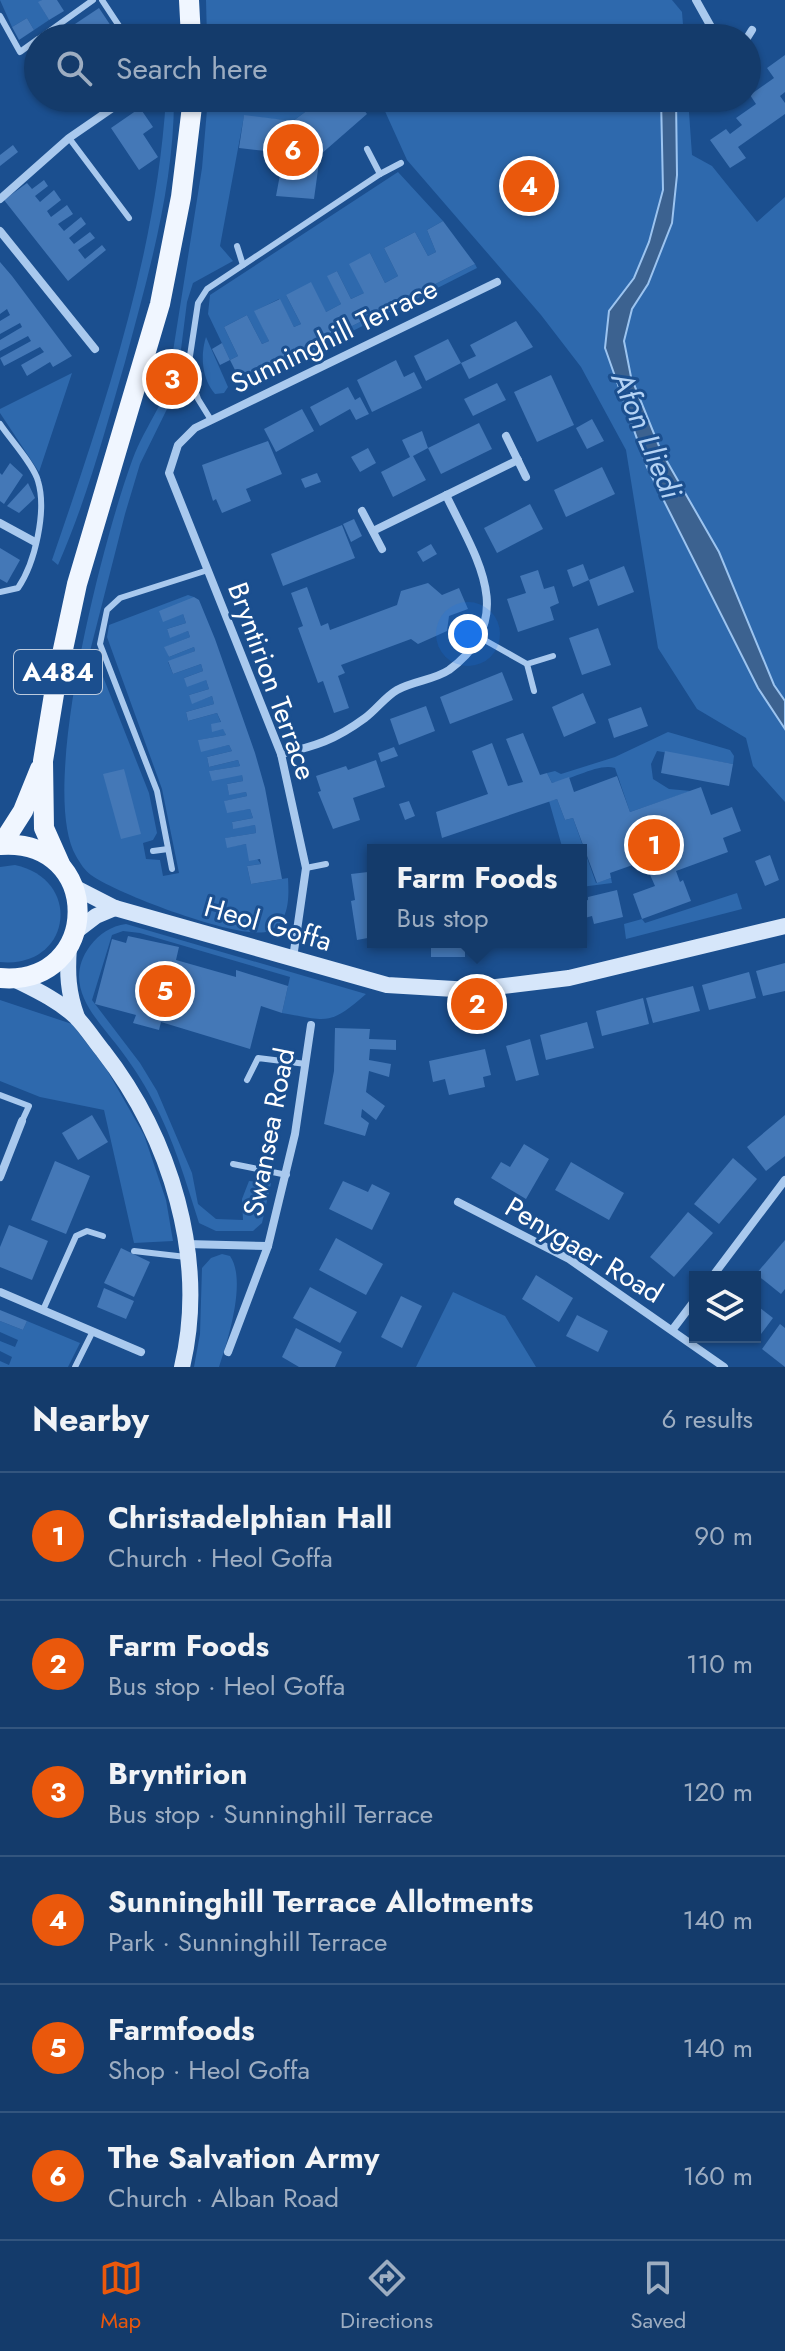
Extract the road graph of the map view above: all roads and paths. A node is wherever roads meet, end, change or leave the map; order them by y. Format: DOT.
graph roads {
  1 [pos="93,0"];
  2 [pos="102,0"];
  3 [pos="189,0"];
  4 [pos="696,0"];
  5 [pos="0,16"];
  6 [pos="60,24"];
  7 [pos="118,24"];
  8 [pos="190,24"];
  9 [pos="709,24"];
  10 [pos="24,49"];
  11 [pos="107,112"];
  12 [pos="191,112"];
  13 [pos="69,138"];
  14 [pos="367,149"];
  15 [pos="401,163"];
  16 [pos="380,174"];
  17 [pos="0,199"];
  18 [pos="129,218"];
  19 [pos="0,231"];
  20 [pos="237,246"];
  21 [pos="243,265"];
  22 [pos="497,282"];
  23 [pos="95,349"];
  24 [pos="211,420"];
  25 [pos="0,424"];
  26 [pos="506,436"];
  27 [pos="518,460"];
  28 [pos="169,473"];
  29 [pos="526,477"];
  30 [pos="446,495"];
  31 [pos="362,511"];
  32 [pos="0,523"];
  33 [pos="373,531"];
  34 [pos="35,542"];
  35 [pos="382,549"];
  36 [pos="208,570"];
  37 [pos="0,592"];
  38 [pos="481,638"];
  39 [pos="553,656"];
  40 [pos="527,664"];
  41 [pos="534,691"];
  42 [pos="281,754"];
  43 [pos="43,761"];
  44 [pos="1,844"];
  45 [pos="168,849"];
  46 [pos="153,851"];
  47 [pos="60,864"];
  48 [pos="326,864"];
  49 [pos="306,868"];
  50 [pos="172,869"];
  51 [pos="74,887"];
  52 [pos="115,908"];
  53 [pos="785,926"];
  54 [pos="72,940"];
  55 [pos="293,958"];
  56 [pos="7,979"];
  57 [pos="78,1019"];
  58 [pos="311,1025"];
  59 [pos="306,1064"];
  60 [pos="247,1080"];
  61 [pos="0,1095"];
  62 [pos="22,1121"];
  63 [pos="233,1164"];
  64 [pos="287,1175"];
  65 [pos="0,1177"];
  66 [pos="785,1180"];
  67 [pos="458,1202"];
  68 [pos="103,1236"];
  69 [pos="268,1246"];
  70 [pos="134,1251"];
  71 [pos="186,1251"];
  72 [pos="717,1271"];
  73 [pos="0,1292"];
  74 [pos="689,1308"];
  75 [pos="43,1310"];
  76 [pos="673,1329"];
  77 [pos="93,1331"];
  78 [pos="141,1352"];
  79 [pos="228,1352"];
  80 [pos="75,1367"];
  81 [pos="182,1367"];
  82 [pos="724,1367"];
  1 -- 6 [label="lane"];
  2 -- 7 [label="lane"];
  3 -- 8 [label="main road"];
  4 -- 9 [label="street"];
  5 -- 10 [label="lane"];
  11 -- 13 [label="street"];
  12 -- 43 [label="main road, A484"];
  13 -- 17 [label="street"];
  13 -- 18 [label="lane"];
  14 -- 16 [label="lane"];
  15 -- 16 [label="lane"];
  16 -- 21 [label="lane"];
  19 -- 23 [label="street"];
  20 -- 21 [label="lane"];
  21 -- 24 [label="lane"];
  22 -- 24 [label="street, Sunninghill Terrace"];
  24 -- 28 [label="street, Sunninghill Terrace"];
  25 -- 34 [label="lane"];
  26 -- 27 [label="street"];
  27 -- 29 [label="street"];
  27 -- 30 [label="street"];
  28 -- 36 [label="street, Bryntirion Terrace"];
  30 -- 33 [label="street"];
  30 -- 38 [label="street"];
  31 -- 33 [label="street"];
  32 -- 34 [label="street"];
  33 -- 35 [label="street"];
  34 -- 37 [label="lane"];
  36 -- 42 [label="street, Bryntirion Terrace"];
  36 -- 45 [label="lane"];
  38 -- 40 [label="lane"];
  38 -- 42 [label="street"];
  39 -- 40 [label="lane"];
  40 -- 41 [label="lane"];
  42 -- 49 [label="street, Bryntirion Terrace"];
  43 -- 44 [label="main road, A484"];
  43 -- 47 [label="main road, A484"];
  44 -- 47 [label="main road"];
  45 -- 46 [label="lane"];
  45 -- 50 [label="lane"];
  47 -- 51 [label="main road"];
  48 -- 49 [label="lane"];
  49 -- 55 [label="street, Bryntirion Terrace"];
  51 -- 52 [label="street, Heol Goffa"];
  51 -- 54 [label="main road"];
  52 -- 54 [label="street"];
  52 -- 55 [label="street, Heol Goffa"];
  53 -- 55 [label="street, Heol Goffa"];
  54 -- 56 [label="main road"];
  54 -- 57 [label="street"];
  56 -- 57 [label="street"];
  57 -- 71 [label="street"];
  58 -- 59 [label="street, Swansea Road"];
  59 -- 60 [label="lane"];
  59 -- 64 [label="street, Swansea Road"];
  61 -- 62 [label="lane"];
  62 -- 65 [label="street"];
  63 -- 64 [label="lane"];
  64 -- 69 [label="street, Swansea Road"];
  66 -- 72 [label="street"];
  67 -- 76 [label="street, Penygaer Road"];
  68 -- 75 [label="lane"];
  69 -- 71 [label="street, Swansea Road"];
  69 -- 79 [label="street, Swansea Road"];
  70 -- 71 [label="lane"];
  71 -- 81 [label="street"];
  73 -- 75 [label="street"];
  74 -- 76 [label="street"];
  75 -- 77 [label="street"];
  76 -- 82 [label="street, Penygaer Road"];
  77 -- 78 [label="street"];
  77 -- 80 [label="lane"];
}
